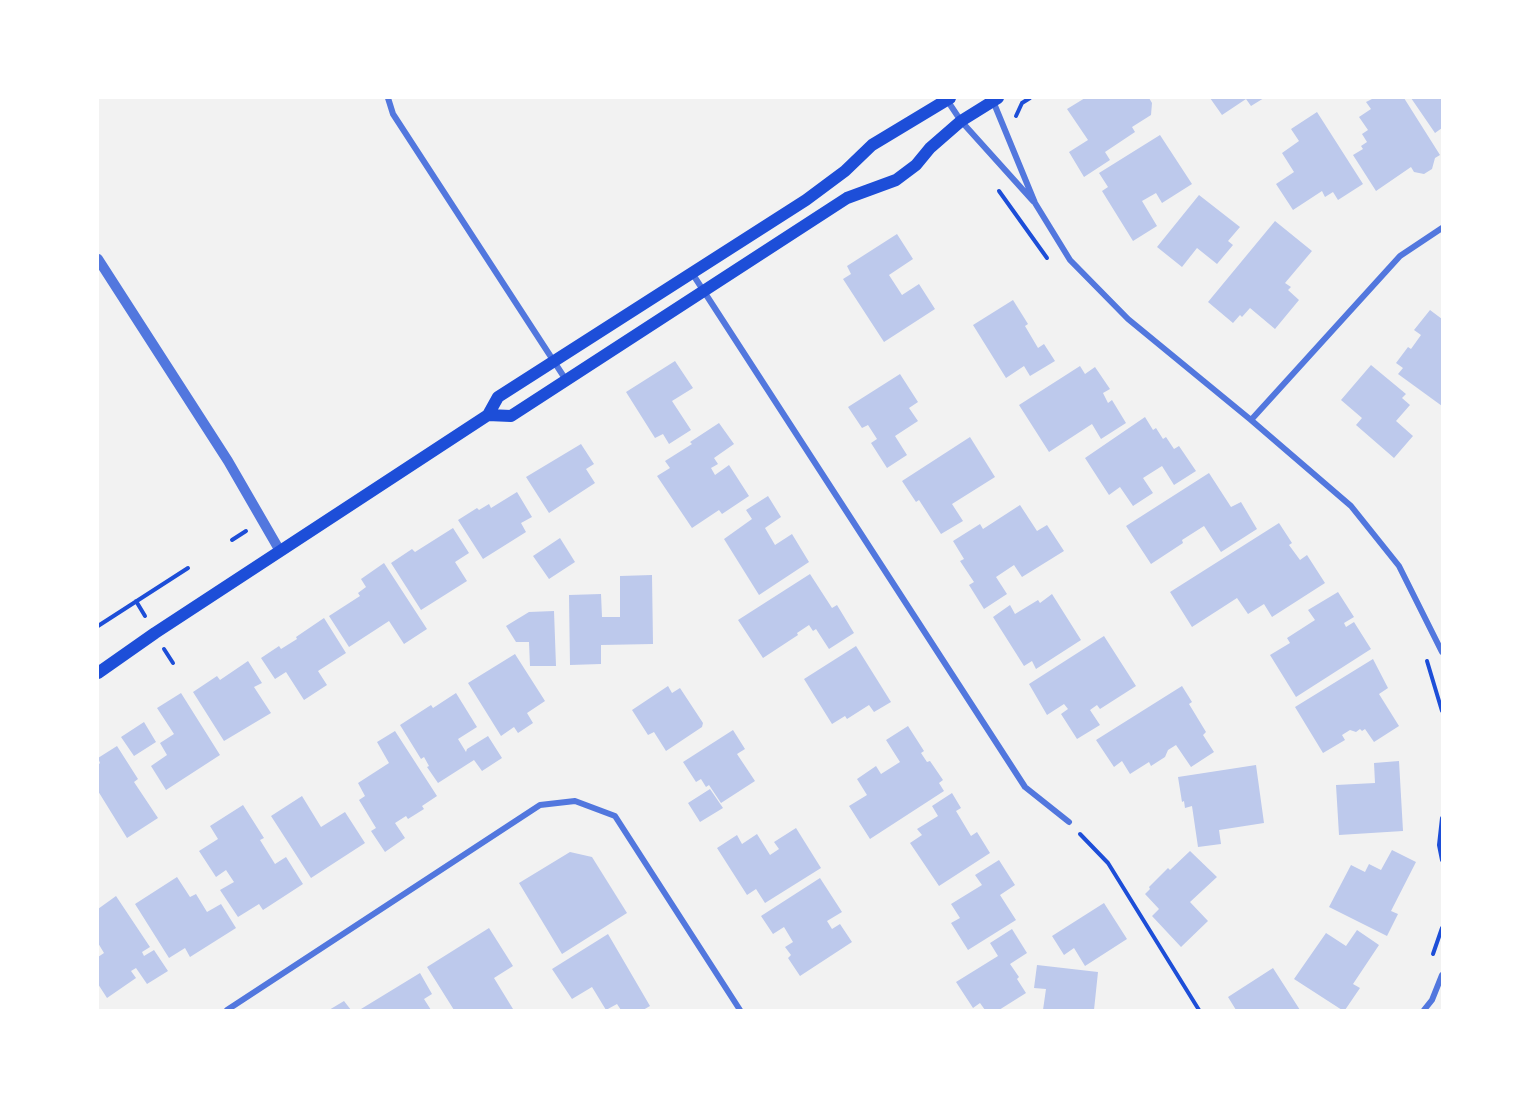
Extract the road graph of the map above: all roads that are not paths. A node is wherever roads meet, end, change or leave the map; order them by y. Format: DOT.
graph roads {
  1 [pos="388,98"];
  2 [pos="949,99"];
  3 [pos="994,99"];
  4 [pos="961,122"];
  5 [pos="1035,203"];
  6 [pos="1443,228"];
  7 [pos="98,260"];
  8 [pos="692,273"];
  9 [pos="704,292"];
  10 [pos="554,361"];
  11 [pos="566,380"];
  12 [pos="488,414"];
  13 [pos="1251,420"];
  14 [pos="280,552"];
  15 [pos="1443,652"];
  16 [pos="98,673"];
  17 [pos="1069,822"];
  18 [pos="1443,975"];
  19 [pos="227,1011"];
  20 [pos="740,1011"];
  21 [pos="1424,1011"];
  1 -- 10 [label="street"];
  2 -- 4 [label="street"];
  2 -- 8 [label="main road"];
  3 -- 4 [label="main road"];
  3 -- 5 [label="street"];
  4 -- 5 [label="street"];
  4 -- 9 [label="main road"];
  5 -- 13 [label="street"];
  6 -- 13 [label="street"];
  7 -- 14 [label="street"];
  8 -- 9 [label="street"];
  8 -- 10 [label="main road"];
  9 -- 11 [label="main road"];
  9 -- 17 [label="street"];
  10 -- 11 [label="street"];
  10 -- 12 [label="main road"];
  11 -- 12 [label="main road"];
  12 -- 14 [label="main road"];
  13 -- 15 [label="street"];
  14 -- 16 [label="main road"];
  18 -- 21 [label="street"];
  19 -- 20 [label="street"];
}
